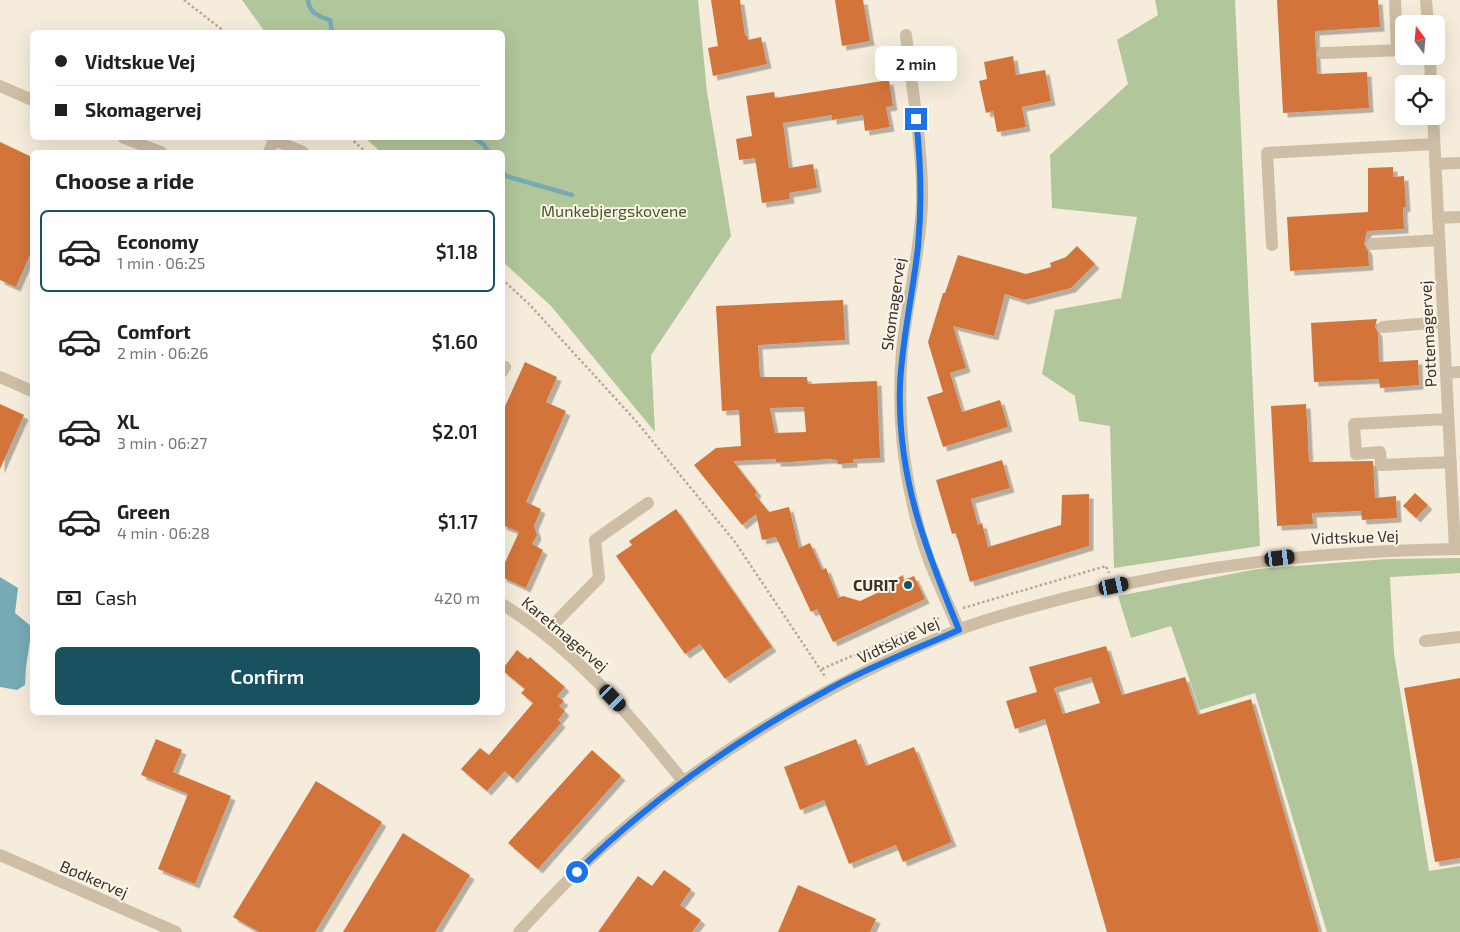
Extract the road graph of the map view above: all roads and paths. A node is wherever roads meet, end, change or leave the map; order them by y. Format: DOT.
graph roads {
  1 [pos="184,0"];
  2 [pos="1395,0"];
  3 [pos="1426,0"];
  4 [pos="1396,15"];
  5 [pos="1427,15"];
  6 [pos="222,30"];
  7 [pos="906,34"];
  8 [pos="1395,50"];
  9 [pos="1323,53"];
  10 [pos="0,86"];
  11 [pos="30,99"];
  12 [pos="1433,125"];
  13 [pos="129,140"];
  14 [pos="274,140"];
  15 [pos="352,140"];
  16 [pos="1434,144"];
  17 [pos="156,150"];
  18 [pos="298,150"];
  19 [pos="364,150"];
  20 [pos="1460,163"];
  21 [pos="1435,164"];
  22 [pos="1460,217"];
  23 [pos="1438,218"];
  24 [pos="1439,240"];
  25 [pos="1372,244"];
  26 [pos="1272,245"];
  27 [pos="505,282"];
  28 [pos="1443,322"];
  29 [pos="1383,327"];
  30 [pos="1460,372"];
  31 [pos="1446,373"];
  32 [pos="0,377"];
  33 [pos="30,391"];
  34 [pos="1448,419"];
  35 [pos="1455,441"];
  36 [pos="1451,462"];
  37 [pos="648,503"];
  38 [pos="1458,549"];
  39 [pos="505,606"];
  40 [pos="959,630"];
  41 [pos="544,634"];
  42 [pos="1460,637"];
  43 [pos="1426,641"];
  44 [pos="832,688"];
  45 [pos="683,781"];
  46 [pos="0,856"];
  47 [pos="176,932"];
  48 [pos="519,932"];
  1 -- 6 [label="path"];
  2 -- 4 [label="street"];
  3 -- 5 [label="street"];
  7 -- 40 [label="street, Skomagervej"];
  8 -- 9 [label="street"];
  10 -- 11 [label="street"];
  12 -- 16 [label="street, Pottemagervej"];
  13 -- 17 [label="street"];
  14 -- 18 [label="street"];
  15 -- 19 [label="path"];
  16 -- 21 [label="street, Pottemagervej"];
  16 -- 26 [label="street"];
  20 -- 21 [label="street"];
  21 -- 23 [label="street, Pottemagervej"];
  22 -- 23 [label="street"];
  23 -- 24 [label="street, Pottemagervej"];
  24 -- 25 [label="street"];
  24 -- 28 [label="street, Pottemagervej"];
  27 -- 44 [label="path"];
  28 -- 29 [label="street"];
  28 -- 31 [label="street, Pottemagervej"];
  30 -- 31 [label="street"];
  31 -- 34 [label="street, Pottemagervej"];
  32 -- 33 [label="street"];
  34 -- 35 [label="street, Pottemagervej"];
  34 -- 36 [label="street"];
  35 -- 36 [label="street, Pottemagervej"];
  36 -- 38 [label="street, Pottemagervej"];
  37 -- 41 [label="street"];
  38 -- 40 [label="street, Vidtskue Vej"];
  39 -- 41 [label="street, Karetmagervej"];
  40 -- 44 [label="street, Vidtskue Vej"];
  41 -- 45 [label="street, Karetmagervej"];
  42 -- 43 [label="street"];
  44 -- 45 [label="street, Vidtskue Vej"];
  45 -- 48 [label="street, Vidtskue Vej"];
  46 -- 47 [label="street, Bødkervej"];
}
